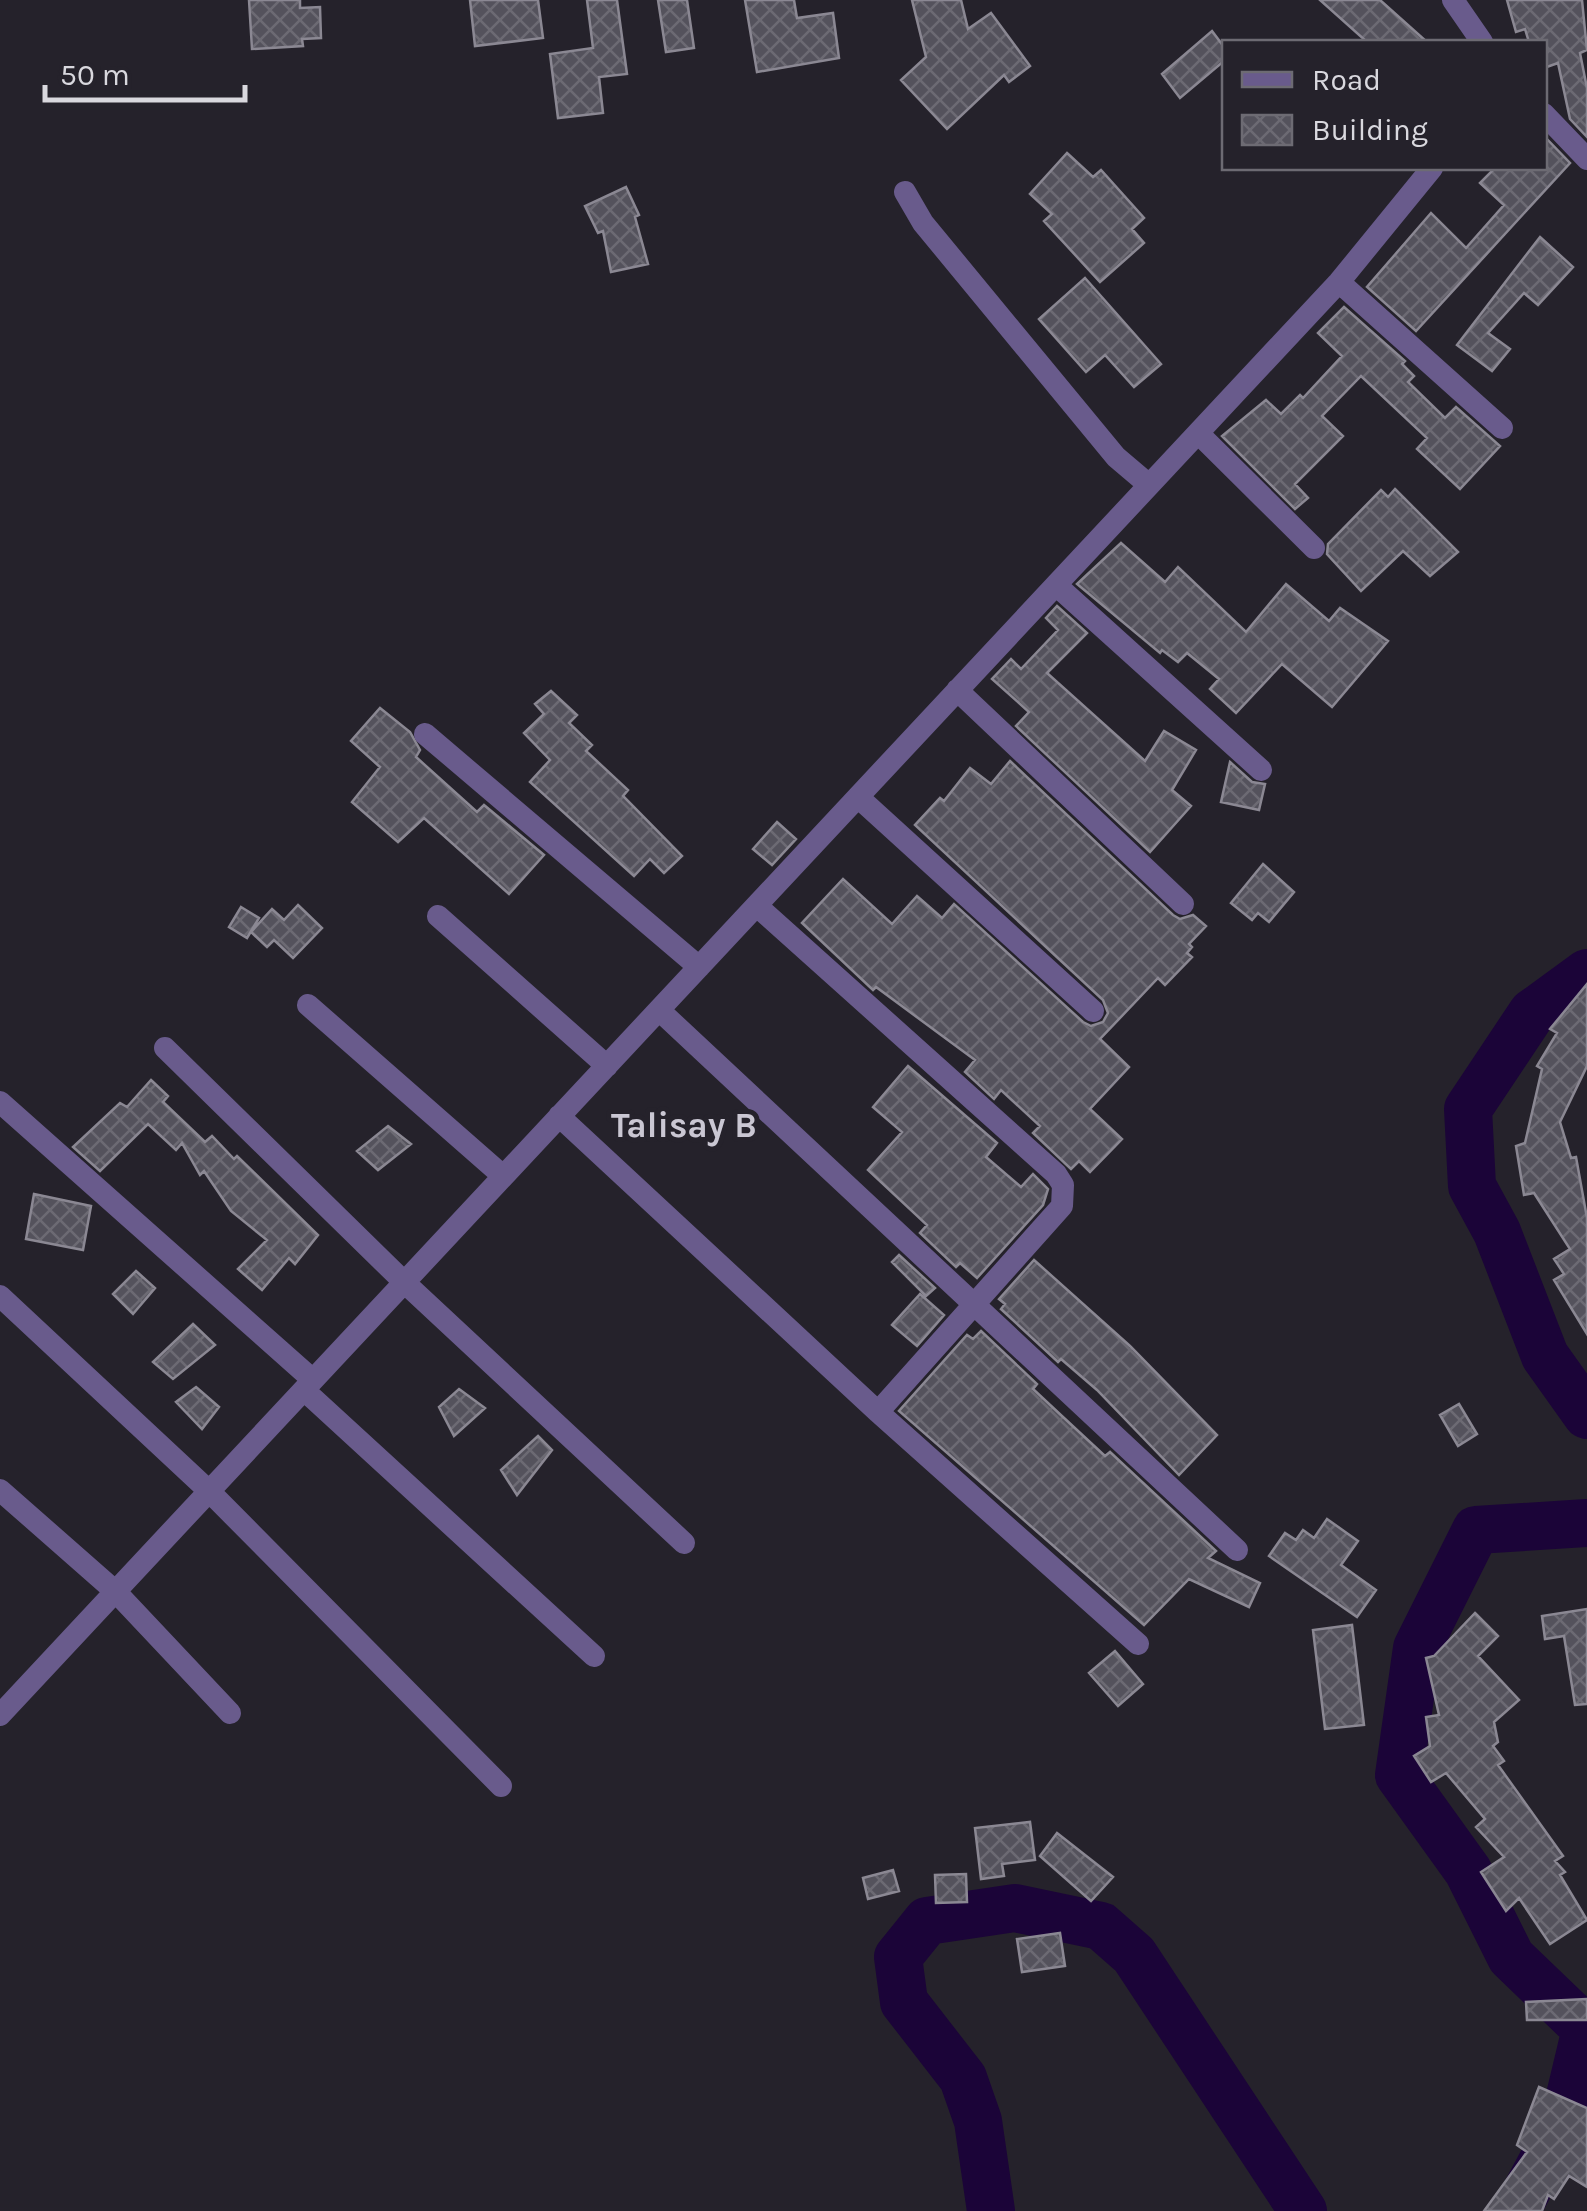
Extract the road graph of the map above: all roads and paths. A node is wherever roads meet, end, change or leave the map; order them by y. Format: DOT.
graph roads {
  1 [pos="1453,0"];
  2 [pos="1481,40"];
  3 [pos="1547,117"];
  4 [pos="1587,159"];
  5 [pos="1430,170"];
  6 [pos="905,192"];
  7 [pos="1338,282"];
  8 [pos="1502,428"];
  9 [pos="1198,433"];
  10 [pos="1149,485"];
  11 [pos="1314,548"];
  12 [pos="1056,585"];
  13 [pos="957,690"];
  14 [pos="425,734"];
  15 [pos="1261,770"];
  16 [pos="858,796"];
  17 [pos="1183,904"];
  18 [pos="756,906"];
  19 [pos="438,916"];
  20 [pos="699,967"];
  21 [pos="308,1005"];
  22 [pos="658,1010"];
  23 [pos="1093,1011"];
  24 [pos="165,1048"];
  25 [pos="607,1066"];
  26 [pos="0,1102"];
  27 [pos="559,1116"];
  28 [pos="503,1176"];
  29 [pos="404,1282"];
  30 [pos="0,1296"];
  31 [pos="976,1307"];
  32 [pos="308,1385"];
  33 [pos="878,1412"];
  34 [pos="0,1490"];
  35 [pos="209,1492"];
  36 [pos="684,1543"];
  37 [pos="1238,1550"];
  38 [pos="116,1592"];
  39 [pos="1138,1644"];
  40 [pos="594,1656"];
  41 [pos="3,1705"];
  42 [pos="230,1714"];
  43 [pos="501,1786"];
  1 -- 2 [label="street"];
  3 -- 4 [label="street"];
  5 -- 7 [label="street"];
  6 -- 10 [label="street"];
  7 -- 8 [label="street"];
  7 -- 9 [label="street"];
  9 -- 10 [label="street"];
  9 -- 11 [label="street"];
  10 -- 12 [label="street"];
  12 -- 13 [label="street"];
  12 -- 15 [label="street"];
  13 -- 16 [label="street"];
  13 -- 17 [label="street"];
  14 -- 20 [label="street"];
  16 -- 18 [label="street"];
  16 -- 23 [label="street"];
  18 -- 20 [label="street"];
  18 -- 31 [label="street"];
  19 -- 25 [label="street"];
  20 -- 22 [label="street"];
  21 -- 28 [label="street"];
  22 -- 25 [label="street"];
  22 -- 31 [label="street"];
  24 -- 29 [label="street"];
  25 -- 27 [label="street"];
  26 -- 32 [label="street"];
  27 -- 28 [label="street"];
  27 -- 33 [label="street"];
  28 -- 29 [label="street"];
  29 -- 32 [label="street"];
  29 -- 36 [label="street"];
  30 -- 35 [label="street"];
  31 -- 33 [label="street"];
  31 -- 37 [label="street"];
  32 -- 35 [label="street"];
  32 -- 40 [label="street"];
  33 -- 39 [label="street"];
  34 -- 38 [label="street"];
  35 -- 38 [label="street"];
  35 -- 43 [label="street"];
  38 -- 41 [label="street"];
  38 -- 42 [label="street"];
}
